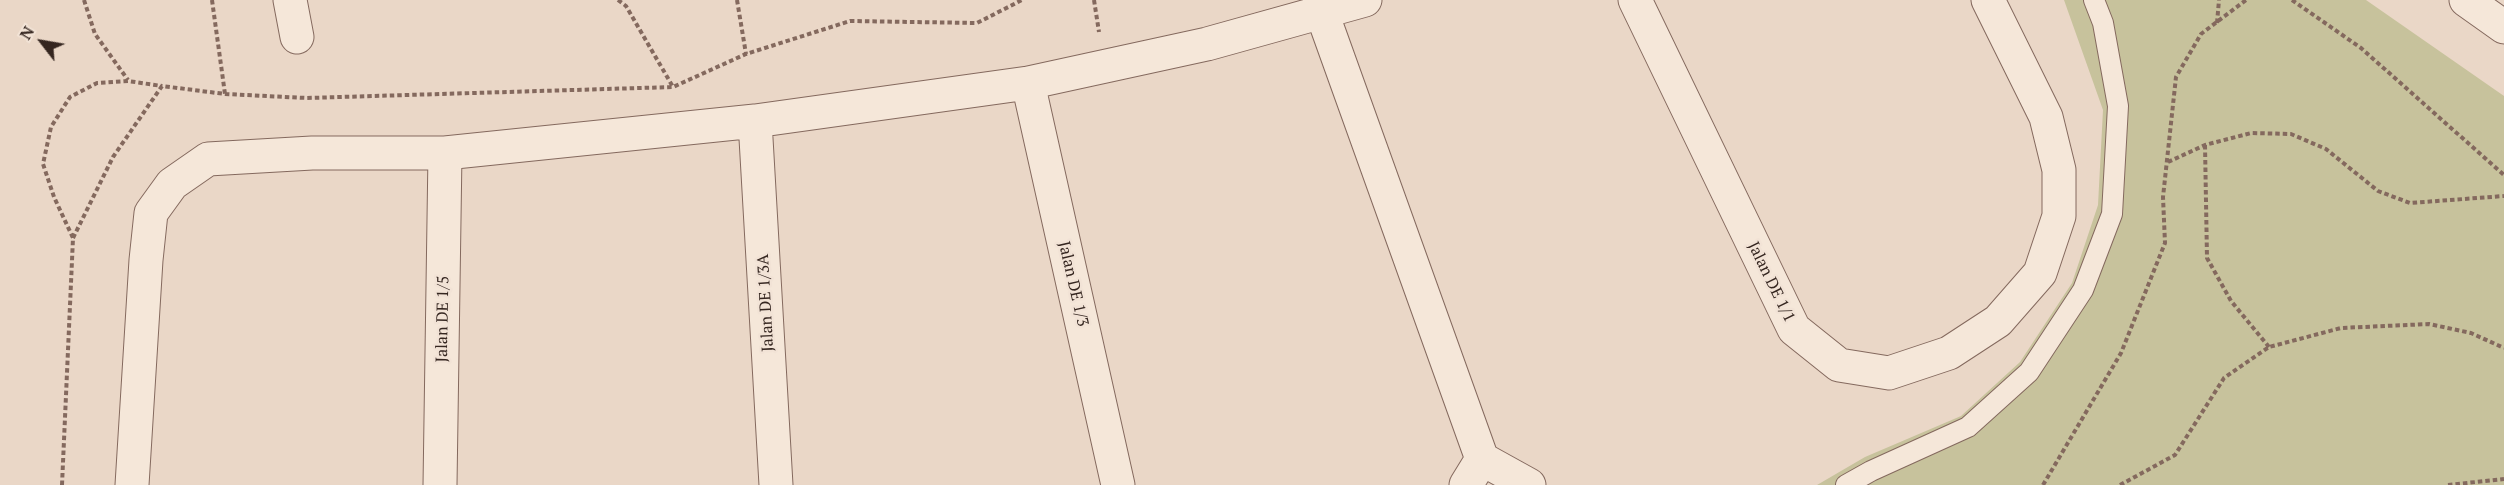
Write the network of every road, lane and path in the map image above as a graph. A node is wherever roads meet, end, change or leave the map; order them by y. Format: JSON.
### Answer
{"nodes":[{"id":1,"x":84,"y":0,"type":"edge"},
{"id":2,"x":212,"y":0,"type":"edge"},
{"id":3,"x":290,"y":0,"type":"edge"},
{"id":4,"x":618,"y":0,"type":"edge"},
{"id":5,"x":737,"y":0,"type":"edge"},
{"id":6,"x":1022,"y":0,"type":"edge"},
{"id":7,"x":1365,"y":0,"type":"edge"},
{"id":8,"x":1635,"y":0,"type":"edge"},
{"id":9,"x":1988,"y":0,"type":"edge"},
{"id":10,"x":2094,"y":0,"type":"edge"},
{"id":11,"x":2219,"y":0,"type":"edge"},
{"id":12,"x":2246,"y":0,"type":"edge"},
{"id":13,"x":2292,"y":0,"type":"edge"},
{"id":14,"x":2466,"y":0,"type":"edge"},
{"id":15,"x":1322,"y":13,"type":"junction"},
{"id":16,"x":2217,"y":24,"type":"junction"},
{"id":17,"x":2504,"y":27,"type":"edge"},
{"id":18,"x":297,"y":37,"type":"dead end"},
{"id":19,"x":746,"y":54,"type":"junction"},
{"id":20,"x":128,"y":81,"type":"junction"},
{"id":21,"x":1028,"y":82,"type":"junction"},
{"id":22,"x":162,"y":86,"type":"junction"},
{"id":23,"x":673,"y":87,"type":"junction"},
{"id":24,"x":225,"y":94,"type":"junction"},
{"id":25,"x":755,"y":121,"type":"junction"},
{"id":26,"x":2205,"y":145,"type":"junction"},
{"id":27,"x":445,"y":153,"type":"junction"},
{"id":28,"x":2167,"y":162,"type":"junction"},
{"id":29,"x":2504,"y":175,"type":"edge"},
{"id":30,"x":2504,"y":196,"type":"edge"},
{"id":31,"x":73,"y":238,"type":"junction"},
{"id":32,"x":2269,"y":346,"type":"junction"},
{"id":33,"x":2504,"y":348,"type":"edge"},
{"id":34,"x":1474,"y":472,"type":"edge"},
{"id":35,"x":2504,"y":479,"type":"edge"},
{"id":36,"x":62,"y":485,"type":"edge"},
{"id":37,"x":132,"y":485,"type":"edge"},
{"id":38,"x":440,"y":485,"type":"edge"},
{"id":39,"x":776,"y":485,"type":"edge"},
{"id":40,"x":1118,"y":485,"type":"edge"},
{"id":41,"x":1529,"y":485,"type":"edge"},
{"id":42,"x":1846,"y":485,"type":"edge"},
{"id":43,"x":2043,"y":485,"type":"edge"},
{"id":44,"x":2120,"y":485,"type":"edge"},
{"id":45,"x":2448,"y":485,"type":"edge"}],
"edges":[{"from":1,"to":20,"type":"path"},
{"from":2,"to":24,"type":"path"},
{"from":3,"to":18,"type":"street"},
{"from":4,"to":23,"type":"path"},
{"from":5,"to":19,"type":"path"},
{"from":6,"to":19,"type":"path"},
{"from":7,"to":15,"type":"street"},
{"from":8,"to":9,"type":"street","name":"Jalan DE 1/1"},
{"from":10,"to":42,"type":"lane"},
{"from":11,"to":16,"type":"path"},
{"from":12,"to":16,"type":"path"},
{"from":13,"to":29,"type":"path"},
{"from":14,"to":17,"type":"street"},
{"from":15,"to":21,"type":"street"},
{"from":15,"to":34,"type":"street"},
{"from":16,"to":28,"type":"path"},
{"from":19,"to":23,"type":"path"},
{"from":20,"to":22,"type":"path"},
{"from":20,"to":31,"type":"path"},
{"from":21,"to":25,"type":"street"},
{"from":21,"to":40,"type":"street","name":"Jalan DE 1/3"},
{"from":22,"to":24,"type":"path"},
{"from":22,"to":31,"type":"path"},
{"from":23,"to":24,"type":"path"},
{"from":25,"to":27,"type":"street"},
{"from":25,"to":39,"type":"street","name":"Jalan DE 1/3A"},
{"from":26,"to":28,"type":"path"},
{"from":26,"to":30,"type":"path"},
{"from":26,"to":32,"type":"path"},
{"from":27,"to":37,"type":"street"},
{"from":27,"to":38,"type":"street","name":"Jalan DE 1/5"},
{"from":28,"to":43,"type":"path"},
{"from":31,"to":36,"type":"path"},
{"from":32,"to":33,"type":"path"},
{"from":32,"to":44,"type":"path"},
{"from":34,"to":41,"type":"street"},
{"from":35,"to":45,"type":"path"}]}
